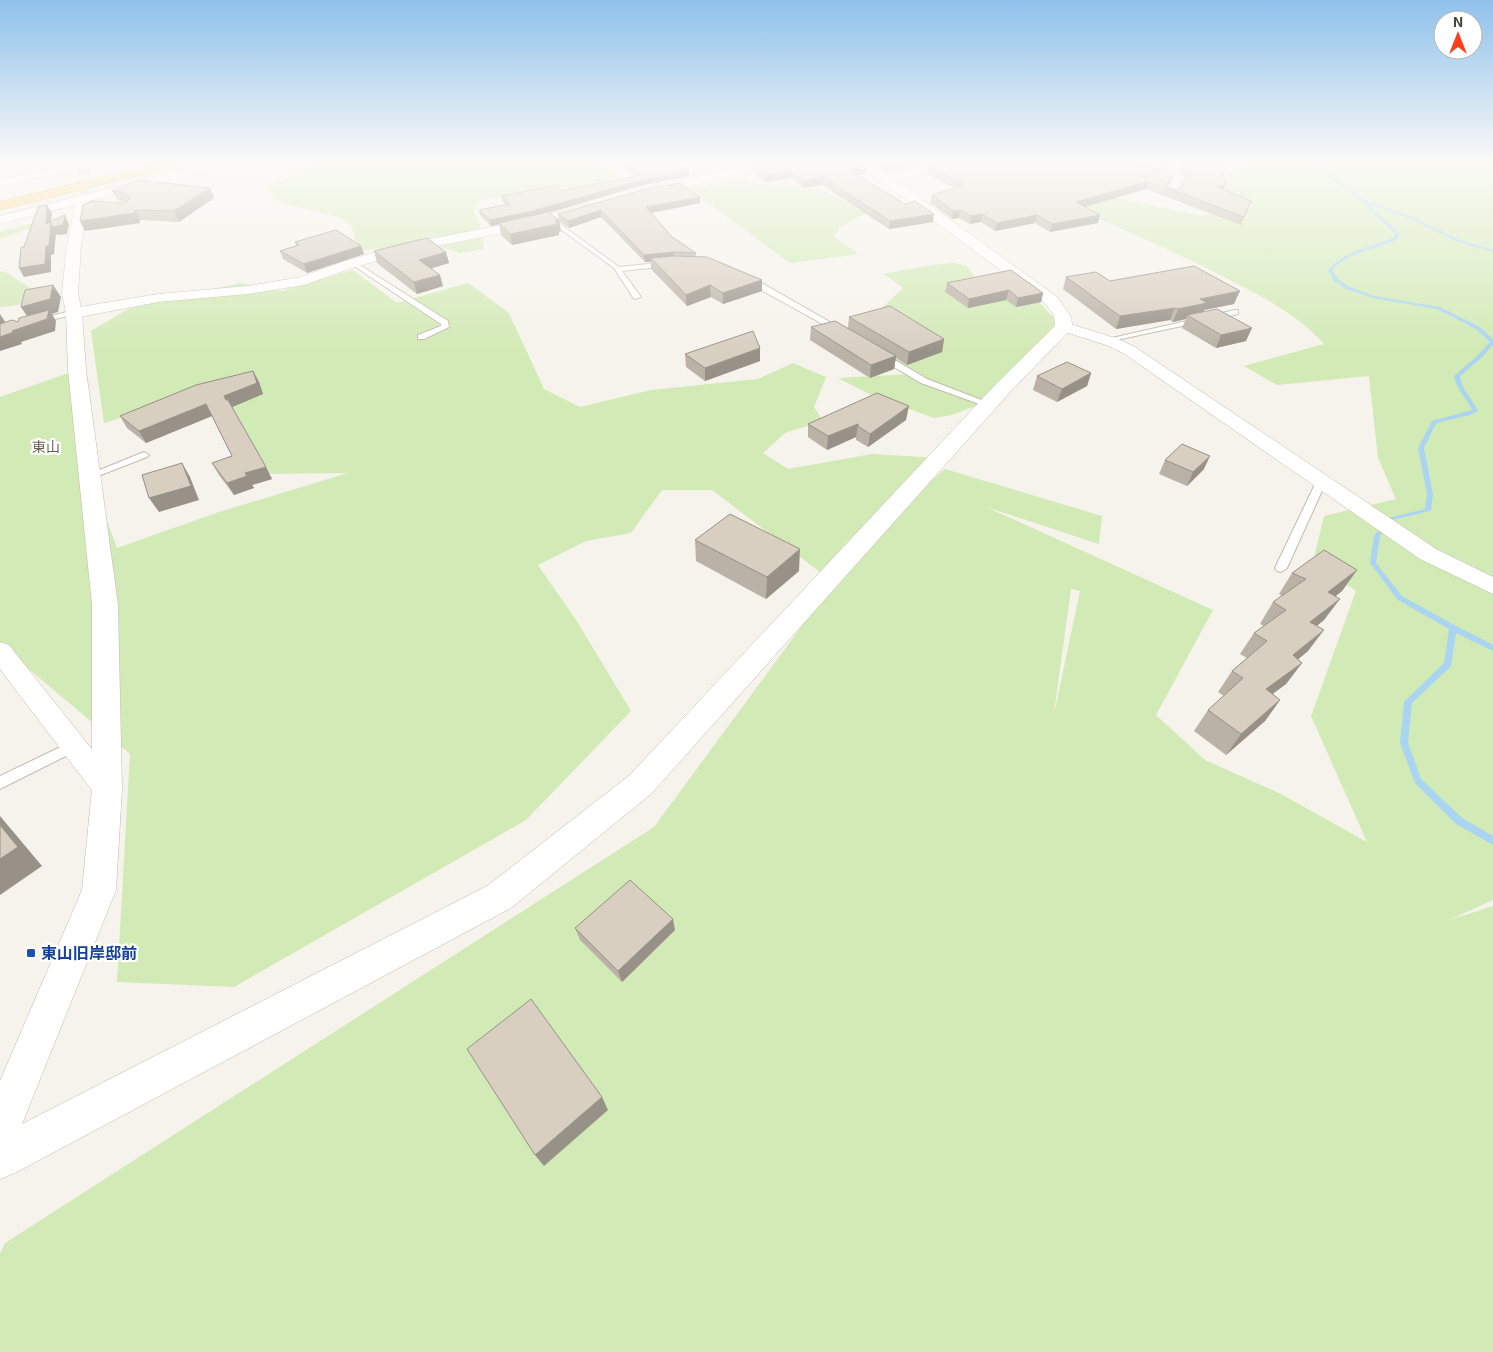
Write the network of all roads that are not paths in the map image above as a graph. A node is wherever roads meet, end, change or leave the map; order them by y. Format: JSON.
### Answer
{"nodes":[{"id":1,"x":77,"y":227,"type":"edge"},
{"id":2,"x":510,"y":227,"type":"edge"},
{"id":3,"x":561,"y":227,"type":"edge"},
{"id":4,"x":952,"y":227,"type":"edge"},
{"id":5,"x":353,"y":263,"type":"junction"},
{"id":6,"x":674,"y":263,"type":"edge"},
{"id":7,"x":617,"y":269,"type":"junction"},
{"id":8,"x":743,"y":276,"type":"edge"},
{"id":9,"x":637,"y":298,"type":"dead end"},
{"id":10,"x":74,"y":312,"type":"junction"},
{"id":11,"x":1235,"y":312,"type":"dead end"},
{"id":12,"x":30,"y":323,"type":"edge"},
{"id":13,"x":1064,"y":327,"type":"junction"},
{"id":14,"x":847,"y":334,"type":"edge"},
{"id":15,"x":421,"y":337,"type":"dead end"},
{"id":16,"x":1107,"y":340,"type":"junction"},
{"id":17,"x":870,"y":348,"type":"edge"},
{"id":18,"x":988,"y":404,"type":"junction"},
{"id":19,"x":144,"y":455,"type":"dead end"},
{"id":20,"x":90,"y":476,"type":"junction"},
{"id":21,"x":1321,"y":482,"type":"junction"},
{"id":22,"x":1281,"y":568,"type":"dead end"},
{"id":23,"x":1493,"y":586,"type":"edge"},
{"id":24,"x":0,"y":651,"type":"edge"},
{"id":25,"x":73,"y":746,"type":"junction"},
{"id":26,"x":0,"y":784,"type":"edge"},
{"id":27,"x":107,"y":789,"type":"junction"},
{"id":28,"x":0,"y":1129,"type":"edge"},
{"id":29,"x":0,"y":1158,"type":"edge"}],
"edges":[{"from":1,"to":10,"type":"street"},
{"from":2,"to":5,"type":"street"},
{"from":3,"to":7,"type":"lane"},
{"from":4,"to":13,"type":"street"},
{"from":5,"to":10,"type":"street"},
{"from":5,"to":15,"type":"lane"},
{"from":6,"to":7,"type":"lane"},
{"from":7,"to":9,"type":"lane"},
{"from":8,"to":14,"type":"lane"},
{"from":10,"to":12,"type":"lane"},
{"from":10,"to":20,"type":"street"},
{"from":11,"to":16,"type":"lane"},
{"from":13,"to":16,"type":"street"},
{"from":13,"to":18,"type":"street"},
{"from":16,"to":21,"type":"street"},
{"from":17,"to":18,"type":"lane"},
{"from":18,"to":29,"type":"street"},
{"from":19,"to":20,"type":"lane"},
{"from":20,"to":27,"type":"street"},
{"from":21,"to":22,"type":"lane"},
{"from":21,"to":23,"type":"street"},
{"from":24,"to":25,"type":"street"},
{"from":25,"to":26,"type":"lane"},
{"from":25,"to":27,"type":"street"},
{"from":27,"to":28,"type":"street"}]}
